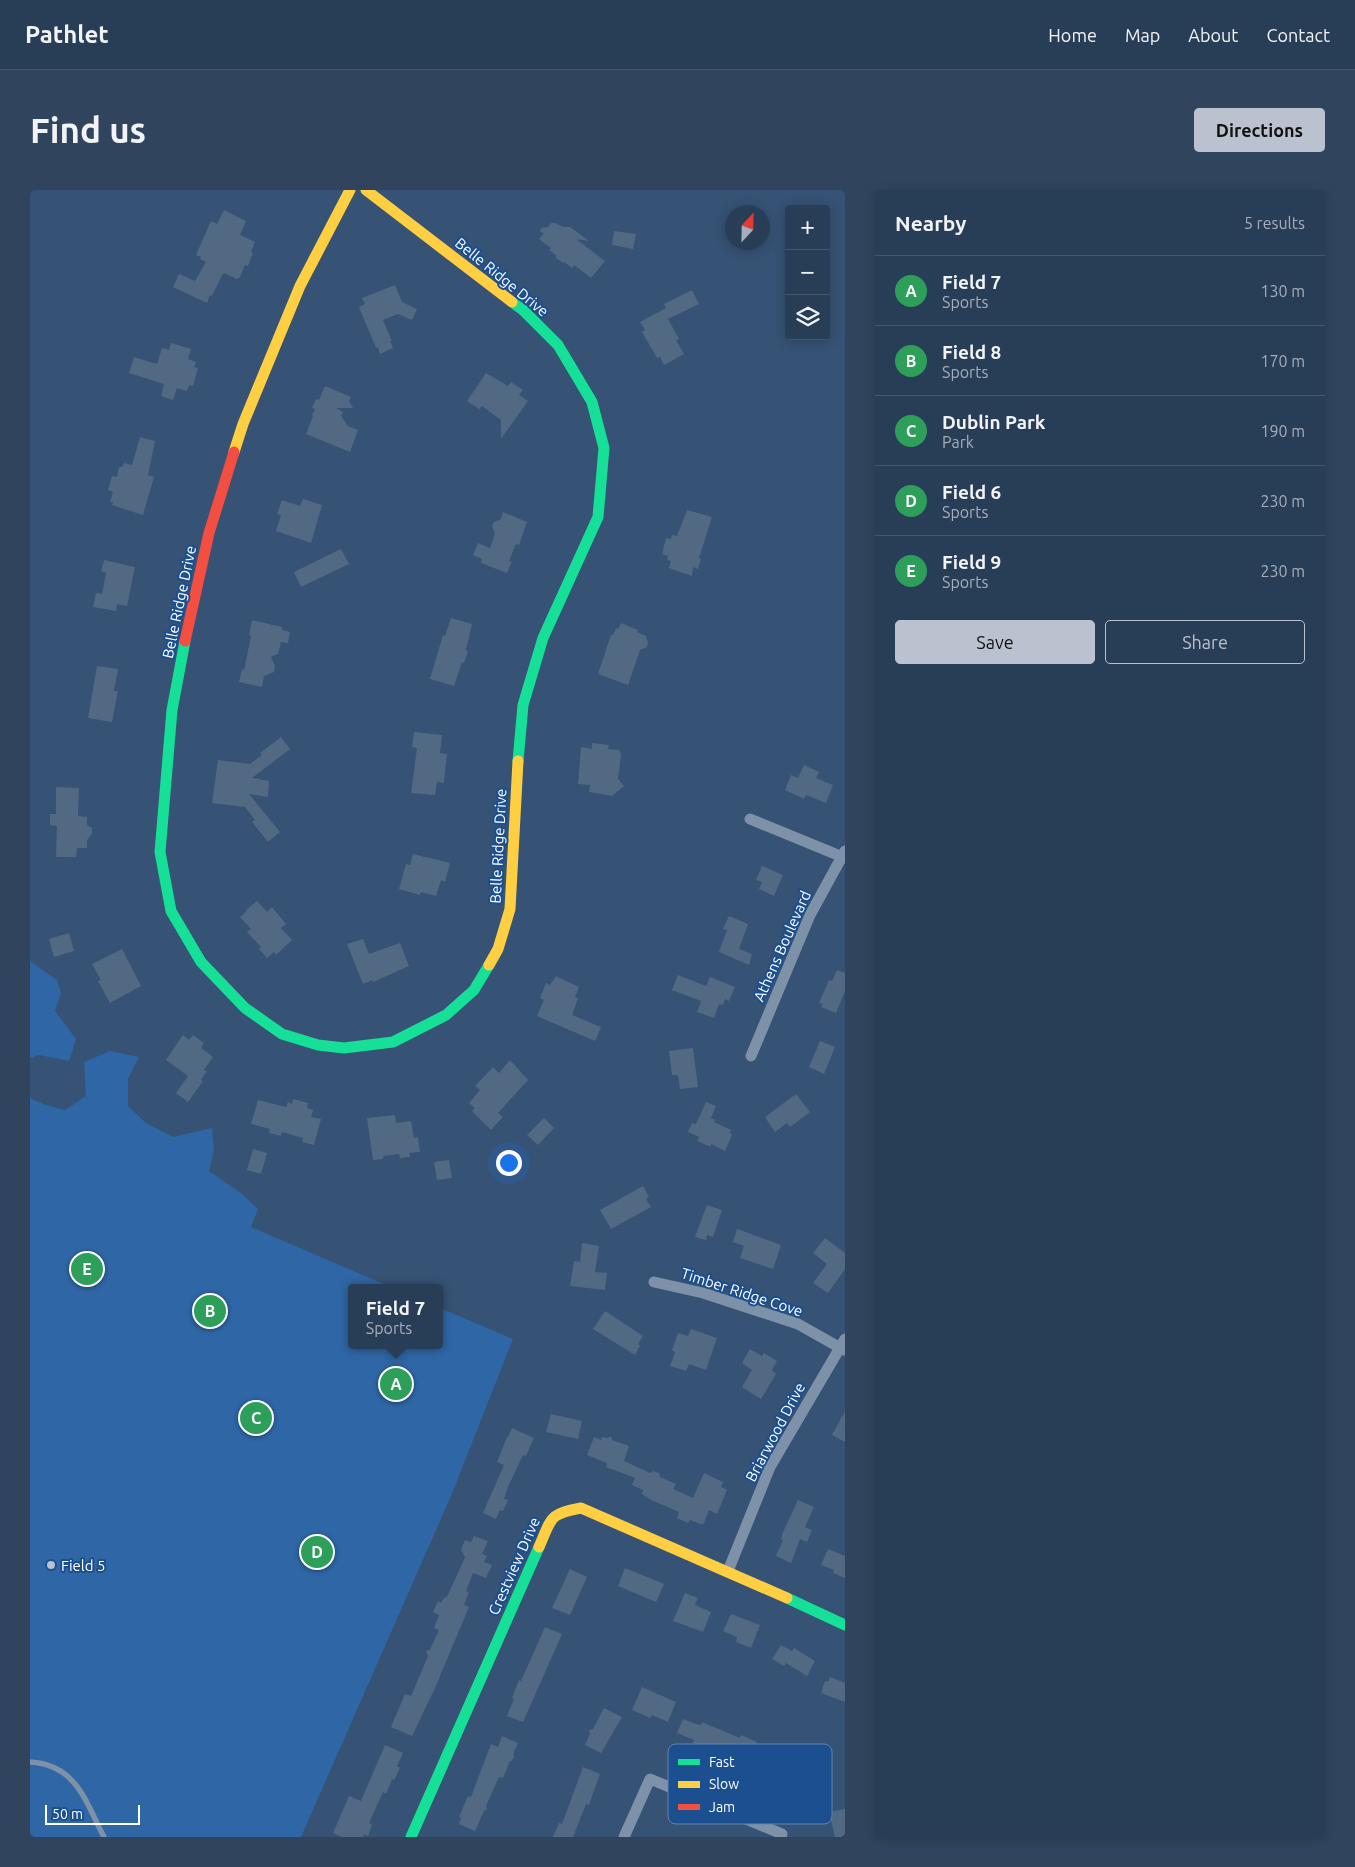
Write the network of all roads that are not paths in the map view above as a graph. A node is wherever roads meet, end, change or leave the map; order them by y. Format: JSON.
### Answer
{"nodes":[{"id":1,"x":350,"y":190,"type":"edge"},
{"id":2,"x":366,"y":190,"type":"edge"},
{"id":3,"x":750,"y":819,"type":"dead end"},
{"id":4,"x":844,"y":855,"type":"edge"},
{"id":5,"x":751,"y":1056,"type":"dead end"},
{"id":6,"x":654,"y":1282,"type":"dead end"},
{"id":7,"x":843,"y":1345,"type":"edge"},
{"id":8,"x":728,"y":1571,"type":"junction"},
{"id":9,"x":845,"y":1625,"type":"edge"},
{"id":10,"x":30,"y":1762,"type":"edge"},
{"id":11,"x":668,"y":1786,"type":"edge"},
{"id":12,"x":758,"y":1824,"type":"edge"},
{"id":13,"x":782,"y":1834,"type":"dead end"},
{"id":14,"x":104,"y":1837,"type":"edge"},
{"id":15,"x":411,"y":1837,"type":"edge"},
{"id":16,"x":624,"y":1837,"type":"edge"}],
"edges":[{"from":1,"to":2,"type":"street","name":"Belle Ridge Drive"},
{"from":3,"to":4,"type":"street"},
{"from":4,"to":5,"type":"street","name":"Athens Boulevard"},
{"from":6,"to":7,"type":"street","name":"Timber Ridge Cove"},
{"from":7,"to":8,"type":"street","name":"Briarwood Drive"},
{"from":8,"to":9,"type":"street","name":"Crestview Drive"},
{"from":8,"to":15,"type":"street","name":"Crestview Drive"},
{"from":10,"to":14,"type":"lane"},
{"from":11,"to":16,"type":"street"},
{"from":12,"to":13,"type":"street"}]}
